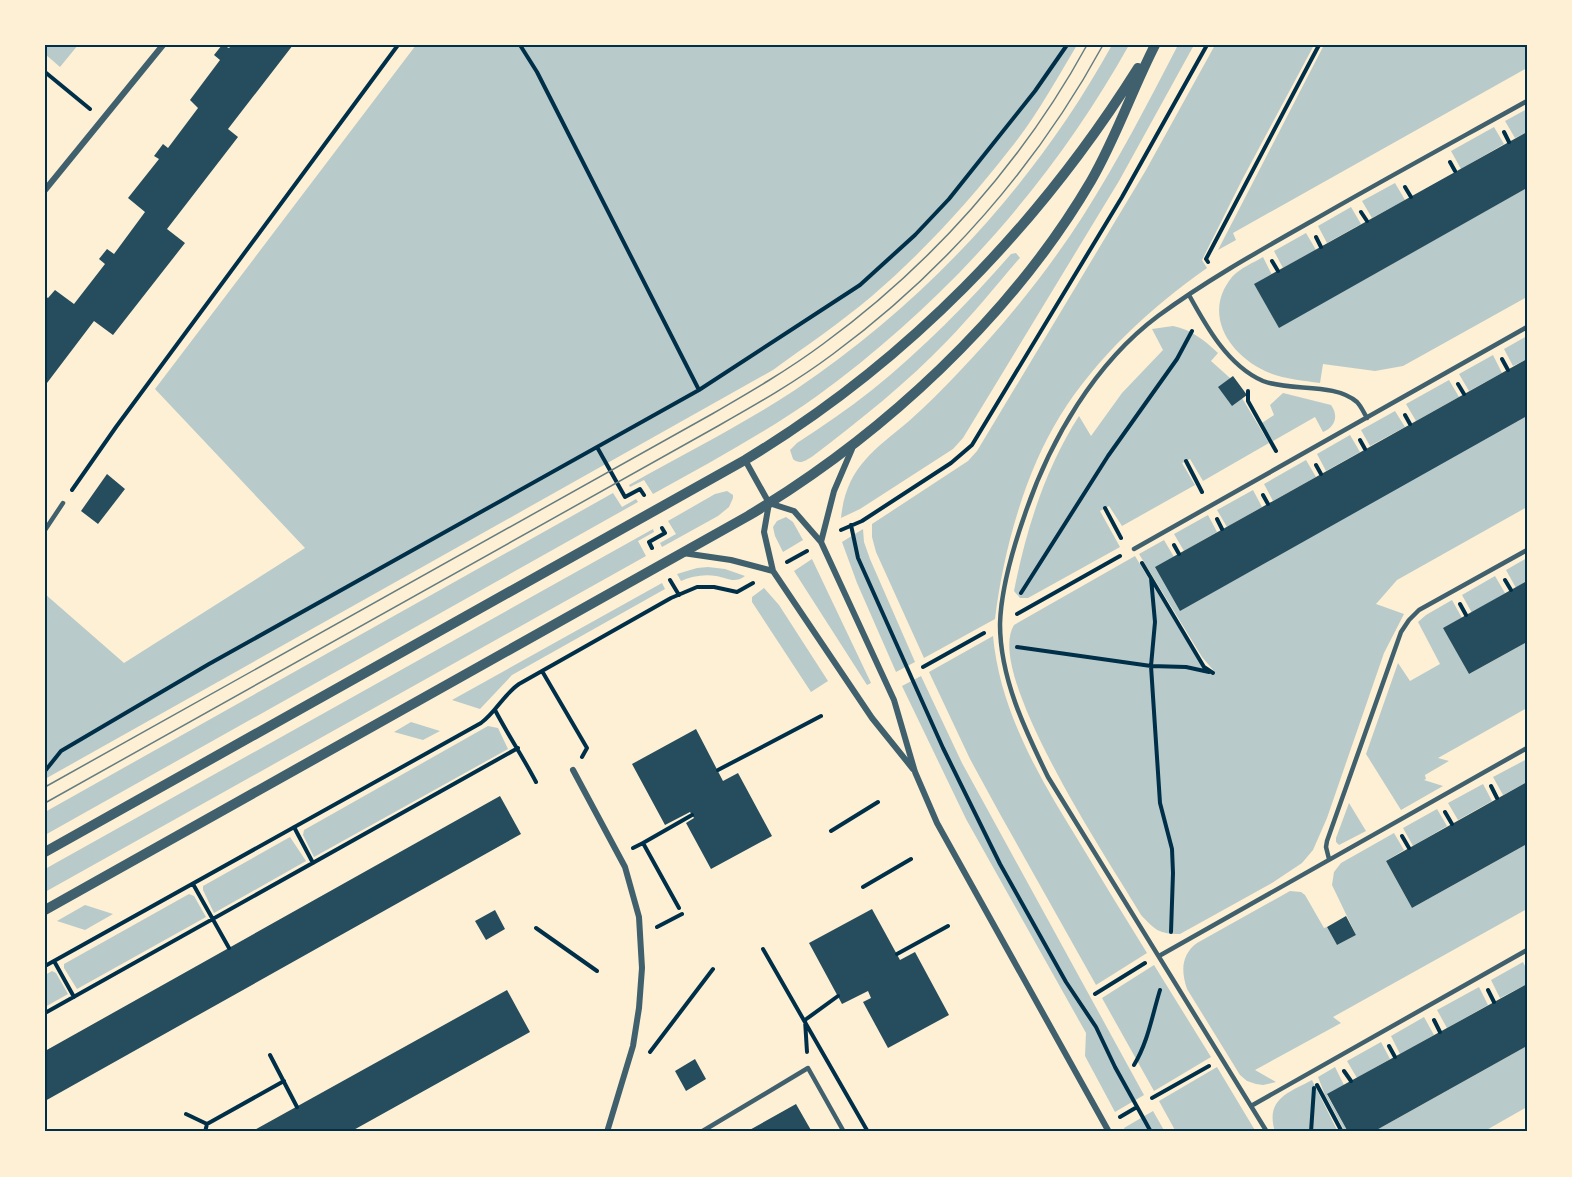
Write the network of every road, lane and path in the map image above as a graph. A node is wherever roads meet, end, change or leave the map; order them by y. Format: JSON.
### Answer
{"nodes":[{"id":1,"x":163,"y":45,"type":"edge"},
{"id":2,"x":398,"y":45,"type":"edge"},
{"id":3,"x":520,"y":45,"type":"edge"},
{"id":4,"x":1067,"y":45,"type":"edge"},
{"id":5,"x":1154,"y":45,"type":"edge"},
{"id":6,"x":1207,"y":45,"type":"edge"},
{"id":7,"x":1319,"y":45,"type":"edge"},
{"id":8,"x":45,"y":72,"type":"edge"},
{"id":9,"x":75,"y":97,"type":"dead end"},
{"id":10,"x":1527,"y":101,"type":"edge"},
{"id":11,"x":1505,"y":135,"type":"dead end"},
{"id":12,"x":1509,"y":142,"type":"dead end"},
{"id":13,"x":1452,"y":166,"type":"dead end"},
{"id":14,"x":1455,"y":171,"type":"dead end"},
{"id":15,"x":45,"y":190,"type":"edge"},
{"id":16,"x":1408,"y":191,"type":"dead end"},
{"id":17,"x":1411,"y":197,"type":"dead end"},
{"id":18,"x":1217,"y":275,"type":"junction"},
{"id":19,"x":1189,"y":295,"type":"junction"},
{"id":20,"x":1199,"y":313,"type":"junction"},
{"id":21,"x":1527,"y":327,"type":"edge"},
{"id":22,"x":1504,"y":363,"type":"dead end"},
{"id":23,"x":1508,"y":370,"type":"dead end"},
{"id":24,"x":1247,"y":371,"type":"junction"},
{"id":25,"x":1460,"y":387,"type":"dead end"},
{"id":26,"x":699,"y":390,"type":"junction"},
{"id":27,"x":1464,"y":394,"type":"dead end"},
{"id":28,"x":1367,"y":418,"type":"junction"},
{"id":29,"x":1407,"y":419,"type":"dead end"},
{"id":30,"x":1410,"y":424,"type":"dead end"},
{"id":31,"x":855,"y":443,"type":"junction"},
{"id":32,"x":1362,"y":444,"type":"dead end"},
{"id":33,"x":597,"y":447,"type":"junction"},
{"id":34,"x":1365,"y":449,"type":"dead end"},
{"id":35,"x":744,"y":460,"type":"junction"},
{"id":36,"x":1186,"y":461,"type":"dead end"},
{"id":37,"x":1283,"y":465,"type":"junction"},
{"id":38,"x":1318,"y":468,"type":"dead end"},
{"id":39,"x":1321,"y":474,"type":"dead end"},
{"id":40,"x":1197,"y":482,"type":"dead end"},
{"id":41,"x":645,"y":499,"type":"dead end"},
{"id":42,"x":1265,"y":499,"type":"dead end"},
{"id":43,"x":63,"y":503,"type":"joint"},
{"id":44,"x":769,"y":503,"type":"junction"},
{"id":45,"x":1268,"y":504,"type":"dead end"},
{"id":46,"x":1104,"y":508,"type":"dead end"},
{"id":47,"x":660,"y":525,"type":"dead end"},
{"id":48,"x":851,"y":525,"type":"junction"},
{"id":49,"x":45,"y":530,"type":"edge"},
{"id":50,"x":840,"y":530,"type":"dead end"},
{"id":51,"x":1117,"y":530,"type":"dead end"},
{"id":52,"x":821,"y":542,"type":"junction"},
{"id":53,"x":1134,"y":549,"type":"joint"},
{"id":54,"x":1527,"y":549,"type":"edge"},
{"id":55,"x":808,"y":550,"type":"dead end"},
{"id":56,"x":654,"y":551,"type":"dead end"},
{"id":57,"x":682,"y":553,"type":"junction"},
{"id":58,"x":1124,"y":555,"type":"dead end"},
{"id":59,"x":788,"y":562,"type":"dead end"},
{"id":60,"x":773,"y":571,"type":"junction"},
{"id":61,"x":1151,"y":578,"type":"junction"},
{"id":62,"x":670,"y":579,"type":"dead end"},
{"id":63,"x":754,"y":582,"type":"dead end"},
{"id":64,"x":1508,"y":585,"type":"dead end"},
{"id":65,"x":1511,"y":590,"type":"dead end"},
{"id":66,"x":679,"y":595,"type":"junction"},
{"id":67,"x":1020,"y":595,"type":"dead end"},
{"id":68,"x":1000,"y":624,"type":"junction"},
{"id":69,"x":971,"y":640,"type":"dead end"},
{"id":70,"x":1002,"y":645,"type":"junction"},
{"id":71,"x":1151,"y":666,"type":"junction"},
{"id":72,"x":923,"y":667,"type":"dead end"},
{"id":73,"x":542,"y":670,"type":"junction"},
{"id":74,"x":495,"y":710,"type":"junction"},
{"id":75,"x":821,"y":716,"type":"dead end"},
{"id":76,"x":518,"y":748,"type":"junction"},
{"id":77,"x":1527,"y":748,"type":"edge"},
{"id":78,"x":573,"y":770,"type":"joint"},
{"id":79,"x":718,"y":770,"type":"dead end"},
{"id":80,"x":45,"y":771,"type":"edge"},
{"id":81,"x":915,"y":772,"type":"junction"},
{"id":82,"x":536,"y":782,"type":"dead end"},
{"id":83,"x":1494,"y":791,"type":"dead end"},
{"id":84,"x":1497,"y":798,"type":"dead end"},
{"id":85,"x":878,"y":802,"type":"dead end"},
{"id":86,"x":692,"y":815,"type":"dead end"},
{"id":87,"x":1449,"y":818,"type":"dead end"},
{"id":88,"x":1452,"y":824,"type":"dead end"},
{"id":89,"x":294,"y":827,"type":"junction"},
{"id":90,"x":831,"y":831,"type":"dead end"},
{"id":91,"x":643,"y":843,"type":"junction"},
{"id":92,"x":1405,"y":843,"type":"dead end"},
{"id":93,"x":1408,"y":848,"type":"dead end"},
{"id":94,"x":45,"y":852,"type":"edge"},
{"id":95,"x":619,"y":856,"type":"junction"},
{"id":96,"x":910,"y":859,"type":"dead end"},
{"id":97,"x":1329,"y":859,"type":"junction"},
{"id":98,"x":313,"y":863,"type":"junction"},
{"id":99,"x":193,"y":884,"type":"junction"},
{"id":100,"x":863,"y":887,"type":"dead end"},
{"id":101,"x":679,"y":908,"type":"dead end"},
{"id":102,"x":45,"y":910,"type":"edge"},
{"id":103,"x":682,"y":914,"type":"dead end"},
{"id":104,"x":213,"y":919,"type":"junction"},
{"id":105,"x":948,"y":926,"type":"dead end"},
{"id":106,"x":536,"y":928,"type":"dead end"},
{"id":107,"x":640,"y":936,"type":"junction"},
{"id":108,"x":229,"y":948,"type":"dead end"},
{"id":109,"x":763,"y":949,"type":"dead end"},
{"id":110,"x":1527,"y":950,"type":"edge"},
{"id":111,"x":897,"y":954,"type":"dead end"},
{"id":112,"x":1159,"y":956,"type":"junction"},
{"id":113,"x":54,"y":961,"type":"junction"},
{"id":114,"x":45,"y":966,"type":"edge"},
{"id":115,"x":713,"y":969,"type":"dead end"},
{"id":116,"x":597,"y":971,"type":"dead end"},
{"id":117,"x":1095,"y":994,"type":"dead end"},
{"id":118,"x":838,"y":996,"type":"dead end"},
{"id":119,"x":74,"y":997,"type":"junction"},
{"id":120,"x":45,"y":1013,"type":"edge"},
{"id":121,"x":805,"y":1020,"type":"junction"},
{"id":122,"x":270,"y":1055,"type":"dead end"},
{"id":123,"x":1222,"y":1058,"type":"junction"},
{"id":124,"x":645,"y":1060,"type":"dead end"},
{"id":125,"x":1134,"y":1065,"type":"dead end"},
{"id":126,"x":808,"y":1068,"type":"junction"},
{"id":127,"x":284,"y":1081,"type":"junction"},
{"id":128,"x":1152,"y":1098,"type":"dead end"},
{"id":129,"x":1251,"y":1106,"type":"junction"},
{"id":130,"x":297,"y":1107,"type":"dead end"},
{"id":131,"x":1137,"y":1107,"type":"junction"},
{"id":132,"x":186,"y":1114,"type":"dead end"},
{"id":133,"x":1119,"y":1117,"type":"dead end"},
{"id":134,"x":207,"y":1124,"type":"junction"},
{"id":135,"x":205,"y":1132,"type":"edge"},
{"id":136,"x":607,"y":1132,"type":"edge"},
{"id":137,"x":701,"y":1132,"type":"edge"},
{"id":138,"x":844,"y":1132,"type":"edge"},
{"id":139,"x":868,"y":1132,"type":"edge"},
{"id":140,"x":1109,"y":1132,"type":"edge"},
{"id":141,"x":1152,"y":1132,"type":"edge"},
{"id":142,"x":1267,"y":1132,"type":"edge"},
{"id":143,"x":1311,"y":1132,"type":"edge"},
{"id":144,"x":1342,"y":1132,"type":"edge"}],
"edges":[{"from":1,"to":15,"type":"street"},
{"from":2,"to":43,"type":"path"},
{"from":3,"to":26,"type":"path"},
{"from":4,"to":26,"type":"path"},
{"from":5,"to":31,"type":"street"},
{"from":5,"to":35,"type":"street"},
{"from":6,"to":48,"type":"path"},
{"from":7,"to":18,"type":"path"},
{"from":8,"to":9,"type":"path"},
{"from":10,"to":18,"type":"lane"},
{"from":11,"to":12,"type":"path"},
{"from":13,"to":14,"type":"path"},
{"from":16,"to":17,"type":"path"},
{"from":18,"to":19,"type":"lane"},
{"from":19,"to":20,"type":"lane"},
{"from":19,"to":68,"type":"lane"},
{"from":20,"to":24,"type":"lane"},
{"from":20,"to":67,"type":"path"},
{"from":21,"to":28,"type":"lane"},
{"from":22,"to":23,"type":"path"},
{"from":24,"to":28,"type":"lane"},
{"from":24,"to":37,"type":"path"},
{"from":25,"to":27,"type":"path"},
{"from":26,"to":33,"type":"path"},
{"from":28,"to":37,"type":"lane"},
{"from":29,"to":30,"type":"path"},
{"from":31,"to":44,"type":"street"},
{"from":31,"to":52,"type":"street"},
{"from":32,"to":34,"type":"path"},
{"from":33,"to":41,"type":"path"},
{"from":33,"to":80,"type":"path"},
{"from":35,"to":44,"type":"street"},
{"from":35,"to":94,"type":"street"},
{"from":36,"to":40,"type":"path"},
{"from":37,"to":53,"type":"lane"},
{"from":38,"to":39,"type":"path"},
{"from":42,"to":45,"type":"path"},
{"from":43,"to":49,"type":"lane"},
{"from":44,"to":52,"type":"street"},
{"from":44,"to":57,"type":"street"},
{"from":44,"to":60,"type":"street"},
{"from":46,"to":51,"type":"path"},
{"from":47,"to":56,"type":"path"},
{"from":48,"to":50,"type":"path"},
{"from":48,"to":131,"type":"path"},
{"from":52,"to":81,"type":"street"},
{"from":53,"to":61,"type":"path"},
{"from":54,"to":97,"type":"lane"},
{"from":55,"to":59,"type":"path"},
{"from":57,"to":60,"type":"street"},
{"from":57,"to":102,"type":"street"},
{"from":58,"to":68,"type":"path"},
{"from":60,"to":81,"type":"street"},
{"from":61,"to":71,"type":"path"},
{"from":61,"to":71,"type":"path"},
{"from":62,"to":66,"type":"path"},
{"from":63,"to":66,"type":"path"},
{"from":64,"to":65,"type":"path"},
{"from":66,"to":73,"type":"path"},
{"from":68,"to":70,"type":"lane"},
{"from":69,"to":72,"type":"path"},
{"from":70,"to":71,"type":"path"},
{"from":70,"to":112,"type":"lane"},
{"from":71,"to":112,"type":"path"},
{"from":73,"to":74,"type":"path"},
{"from":73,"to":78,"type":"path"},
{"from":74,"to":76,"type":"path"},
{"from":74,"to":89,"type":"path"},
{"from":75,"to":79,"type":"path"},
{"from":76,"to":82,"type":"path"},
{"from":76,"to":98,"type":"path"},
{"from":77,"to":97,"type":"lane"},
{"from":78,"to":95,"type":"street"},
{"from":81,"to":140,"type":"street"},
{"from":83,"to":84,"type":"path"},
{"from":85,"to":90,"type":"path"},
{"from":86,"to":91,"type":"path"},
{"from":87,"to":88,"type":"path"},
{"from":89,"to":98,"type":"path"},
{"from":89,"to":99,"type":"path"},
{"from":91,"to":95,"type":"path"},
{"from":91,"to":101,"type":"path"},
{"from":92,"to":93,"type":"path"},
{"from":95,"to":107,"type":"street"},
{"from":96,"to":100,"type":"path"},
{"from":97,"to":112,"type":"lane"},
{"from":98,"to":104,"type":"path"},
{"from":99,"to":104,"type":"path"},
{"from":99,"to":113,"type":"path"},
{"from":103,"to":107,"type":"path"},
{"from":104,"to":108,"type":"path"},
{"from":104,"to":119,"type":"path"},
{"from":105,"to":111,"type":"path"},
{"from":106,"to":116,"type":"path"},
{"from":107,"to":136,"type":"street"},
{"from":109,"to":121,"type":"path"},
{"from":110,"to":129,"type":"lane"},
{"from":112,"to":117,"type":"path"},
{"from":112,"to":123,"type":"lane"},
{"from":112,"to":125,"type":"path"},
{"from":113,"to":114,"type":"path"},
{"from":113,"to":119,"type":"path"},
{"from":115,"to":124,"type":"path"},
{"from":118,"to":121,"type":"path"},
{"from":119,"to":120,"type":"path"},
{"from":121,"to":126,"type":"path"},
{"from":121,"to":139,"type":"path"},
{"from":122,"to":127,"type":"path"},
{"from":123,"to":128,"type":"path"},
{"from":123,"to":129,"type":"lane"},
{"from":126,"to":137,"type":"lane"},
{"from":126,"to":138,"type":"lane"},
{"from":127,"to":130,"type":"path"},
{"from":127,"to":134,"type":"path"},
{"from":129,"to":142,"type":"lane"},
{"from":131,"to":133,"type":"path"},
{"from":131,"to":141,"type":"path"},
{"from":132,"to":134,"type":"path"},
{"from":134,"to":135,"type":"path"},
{"from":143,"to":144,"type":"path"}]}
